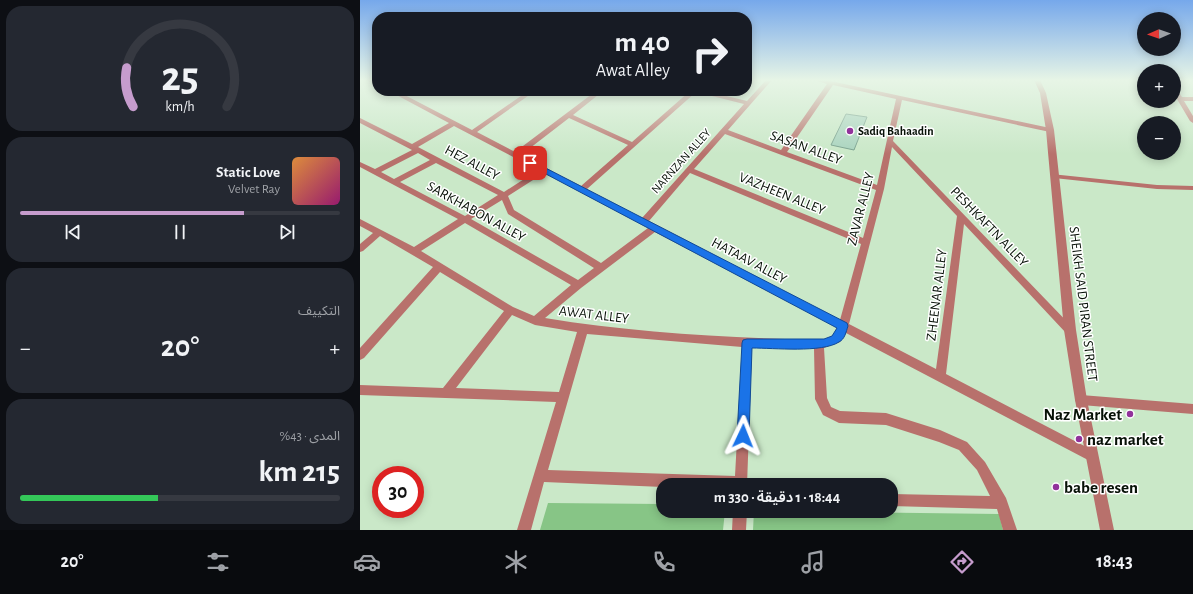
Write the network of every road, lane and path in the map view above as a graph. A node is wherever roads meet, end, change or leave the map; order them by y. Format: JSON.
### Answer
{"nodes":[{"id":1,"x":748,"y":104,"type":"edge"},
{"id":2,"x":419,"y":105,"type":"edge"},
{"id":3,"x":511,"y":105,"type":"edge"},
{"id":4,"x":582,"y":105,"type":"edge"},
{"id":5,"x":678,"y":105,"type":"edge"},
{"id":6,"x":816,"y":105,"type":"edge"},
{"id":7,"x":897,"y":105,"type":"edge"},
{"id":8,"x":934,"y":105,"type":"edge"},
{"id":9,"x":1045,"y":105,"type":"edge"},
{"id":10,"x":1184,"y":105,"type":"edge"},
{"id":11,"x":569,"y":115,"type":"junction"},
{"id":12,"x":1193,"y":121,"type":"edge"},
{"id":13,"x":454,"y":123,"type":"junction"},
{"id":14,"x":362,"y":124,"type":"edge"},
{"id":15,"x":1050,"y":130,"type":"junction"},
{"id":16,"x":723,"y":131,"type":"junction"},
{"id":17,"x":472,"y":133,"type":"junction"},
{"id":18,"x":890,"y":141,"type":"junction"},
{"id":19,"x":633,"y":145,"type":"junction"},
{"id":20,"x":416,"y":148,"type":"junction"},
{"id":21,"x":783,"y":153,"type":"junction"},
{"id":22,"x":516,"y":155,"type":"junction"},
{"id":23,"x":437,"y":159,"type":"junction"},
{"id":24,"x":365,"y":168,"type":"edge"},
{"id":25,"x":544,"y":170,"type":"junction"},
{"id":26,"x":689,"y":170,"type":"junction"},
{"id":27,"x":1054,"y":176,"type":"junction"},
{"id":28,"x":394,"y":182,"type":"junction"},
{"id":29,"x":1193,"y":188,"type":"edge"},
{"id":30,"x":880,"y":189,"type":"junction"},
{"id":31,"x":582,"y":190,"type":"junction"},
{"id":32,"x":504,"y":195,"type":"junction"},
{"id":33,"x":961,"y":216,"type":"junction"},
{"id":34,"x":466,"y":220,"type":"junction"},
{"id":35,"x":360,"y":222,"type":"edge"},
{"id":36,"x":642,"y":222,"type":"junction"},
{"id":37,"x":654,"y":228,"type":"junction"},
{"id":38,"x":378,"y":232,"type":"junction"},
{"id":39,"x":866,"y":243,"type":"junction"},
{"id":40,"x":360,"y":249,"type":"edge"},
{"id":41,"x":414,"y":251,"type":"junction"},
{"id":42,"x":438,"y":267,"type":"junction"},
{"id":43,"x":601,"y":268,"type":"junction"},
{"id":44,"x":578,"y":285,"type":"junction"},
{"id":45,"x":510,"y":310,"type":"junction"},
{"id":46,"x":535,"y":321,"type":"junction"},
{"id":47,"x":843,"y":326,"type":"junction"},
{"id":48,"x":583,"y":329,"type":"junction"},
{"id":49,"x":1070,"y":330,"type":"junction"},
{"id":50,"x":747,"y":343,"type":"junction"},
{"id":51,"x":819,"y":344,"type":"junction"},
{"id":52,"x":360,"y":356,"type":"edge"},
{"id":53,"x":940,"y":377,"type":"junction"},
{"id":54,"x":360,"y":390,"type":"edge"},
{"id":55,"x":446,"y":393,"type":"junction"},
{"id":56,"x":563,"y":397,"type":"junction"},
{"id":57,"x":1081,"y":400,"type":"junction"},
{"id":58,"x":1193,"y":409,"type":"edge"},
{"id":59,"x":1092,"y":456,"type":"junction"},
{"id":60,"x":540,"y":476,"type":"junction"},
{"id":61,"x":741,"y":478,"type":"edge"},
{"id":62,"x":656,"y":481,"type":"edge"},
{"id":63,"x":898,"y":500,"type":"edge"},
{"id":64,"x":1001,"y":504,"type":"junction"},
{"id":65,"x":740,"y":518,"type":"edge"},
{"id":66,"x":524,"y":530,"type":"edge"},
{"id":67,"x":739,"y":530,"type":"edge"},
{"id":68,"x":1010,"y":530,"type":"edge"},
{"id":69,"x":1107,"y":530,"type":"edge"}],
"edges":[{"from":1,"to":16,"type":"street","name":"NARNZAN ALLEY"},
{"from":2,"to":13,"type":"street","name":"HATAAV ALLEY"},
{"from":3,"to":17,"type":"street"},
{"from":4,"to":11,"type":"street"},
{"from":5,"to":19,"type":"street"},
{"from":6,"to":21,"type":"street"},
{"from":7,"to":18,"type":"street","name":"ZAVAR ALLEY"},
{"from":8,"to":15,"type":"street"},
{"from":9,"to":15,"type":"street","name":"SHEIKH SAID PIRAN STREET"},
{"from":10,"to":12,"type":"street"},
{"from":11,"to":19,"type":"street"},
{"from":11,"to":22,"type":"street"},
{"from":13,"to":17,"type":"street","name":"HATAAV ALLEY"},
{"from":13,"to":20,"type":"street"},
{"from":14,"to":20,"type":"street","name":"HEZ ALLEY"},
{"from":15,"to":27,"type":"street","name":"SHEIKH SAID PIRAN STREET"},
{"from":16,"to":21,"type":"street","name":"SASAN ALLEY"},
{"from":16,"to":26,"type":"street","name":"NARNZAN ALLEY"},
{"from":17,"to":22,"type":"street","name":"HATAAV ALLEY"},
{"from":18,"to":30,"type":"street","name":"ZAVAR ALLEY"},
{"from":18,"to":33,"type":"street","name":"PESHKAFTN ALLEY"},
{"from":19,"to":31,"type":"street"},
{"from":20,"to":23,"type":"street","name":"HEZ ALLEY"},
{"from":20,"to":24,"type":"street"},
{"from":21,"to":30,"type":"street","name":"SASAN ALLEY"},
{"from":22,"to":25,"type":"street","name":"HATAAV ALLEY"},
{"from":23,"to":28,"type":"street"},
{"from":23,"to":32,"type":"street","name":"HEZ ALLEY"},
{"from":24,"to":28,"type":"street","name":"SARKHABON ALLEY"},
{"from":25,"to":31,"type":"street","name":"HATAAV ALLEY"},
{"from":25,"to":32,"type":"street"},
{"from":26,"to":36,"type":"street","name":"NARNZAN ALLEY"},
{"from":26,"to":39,"type":"street","name":"VAZHEEN ALLEY"},
{"from":27,"to":29,"type":"street"},
{"from":27,"to":49,"type":"street","name":"SHEIKH SAID PIRAN STREET"},
{"from":28,"to":34,"type":"street","name":"SARKHABON ALLEY"},
{"from":30,"to":39,"type":"street","name":"ZAVAR ALLEY"},
{"from":31,"to":36,"type":"street","name":"HATAAV ALLEY"},
{"from":32,"to":34,"type":"street"},
{"from":32,"to":43,"type":"street","name":"HEZ ALLEY"},
{"from":33,"to":49,"type":"street","name":"PESHKAFTN ALLEY"},
{"from":33,"to":53,"type":"street","name":"ZHEENAR ALLEY"},
{"from":34,"to":41,"type":"street"},
{"from":34,"to":44,"type":"street","name":"SARKHABON ALLEY"},
{"from":35,"to":38,"type":"street","name":"AWAT ALLEY"},
{"from":36,"to":37,"type":"street","name":"HATAAV ALLEY"},
{"from":37,"to":43,"type":"street"},
{"from":37,"to":47,"type":"street","name":"HATAAV ALLEY"},
{"from":38,"to":40,"type":"street"},
{"from":38,"to":41,"type":"street","name":"AWAT ALLEY"},
{"from":39,"to":47,"type":"street","name":"ZAVAR ALLEY"},
{"from":41,"to":42,"type":"street","name":"AWAT ALLEY"},
{"from":42,"to":45,"type":"street","name":"AWAT ALLEY"},
{"from":42,"to":52,"type":"street"},
{"from":43,"to":44,"type":"street"},
{"from":44,"to":46,"type":"street"},
{"from":45,"to":46,"type":"street","name":"AWAT ALLEY"},
{"from":45,"to":55,"type":"street"},
{"from":46,"to":48,"type":"street","name":"AWAT ALLEY"},
{"from":47,"to":51,"type":"street","name":"AWAT ALLEY"},
{"from":47,"to":53,"type":"street","name":"HATAAV ALLEY"},
{"from":48,"to":50,"type":"street","name":"AWAT ALLEY"},
{"from":48,"to":56,"type":"street"},
{"from":49,"to":57,"type":"street","name":"SHEIKH SAID PIRAN STREET"},
{"from":50,"to":51,"type":"street","name":"AWAT ALLEY"},
{"from":50,"to":61,"type":"street"},
{"from":51,"to":64,"type":"street"},
{"from":53,"to":59,"type":"street","name":"HATAAV ALLEY"},
{"from":54,"to":55,"type":"street"},
{"from":55,"to":56,"type":"street"},
{"from":56,"to":60,"type":"street"},
{"from":57,"to":58,"type":"street"},
{"from":57,"to":59,"type":"street","name":"SHEIKH SAID PIRAN STREET"},
{"from":59,"to":69,"type":"street","name":"SHEIKH SAID PIRAN STREET"},
{"from":60,"to":62,"type":"street"},
{"from":60,"to":66,"type":"street"},
{"from":63,"to":64,"type":"street"},
{"from":64,"to":68,"type":"street"},
{"from":65,"to":67,"type":"street"}]}
